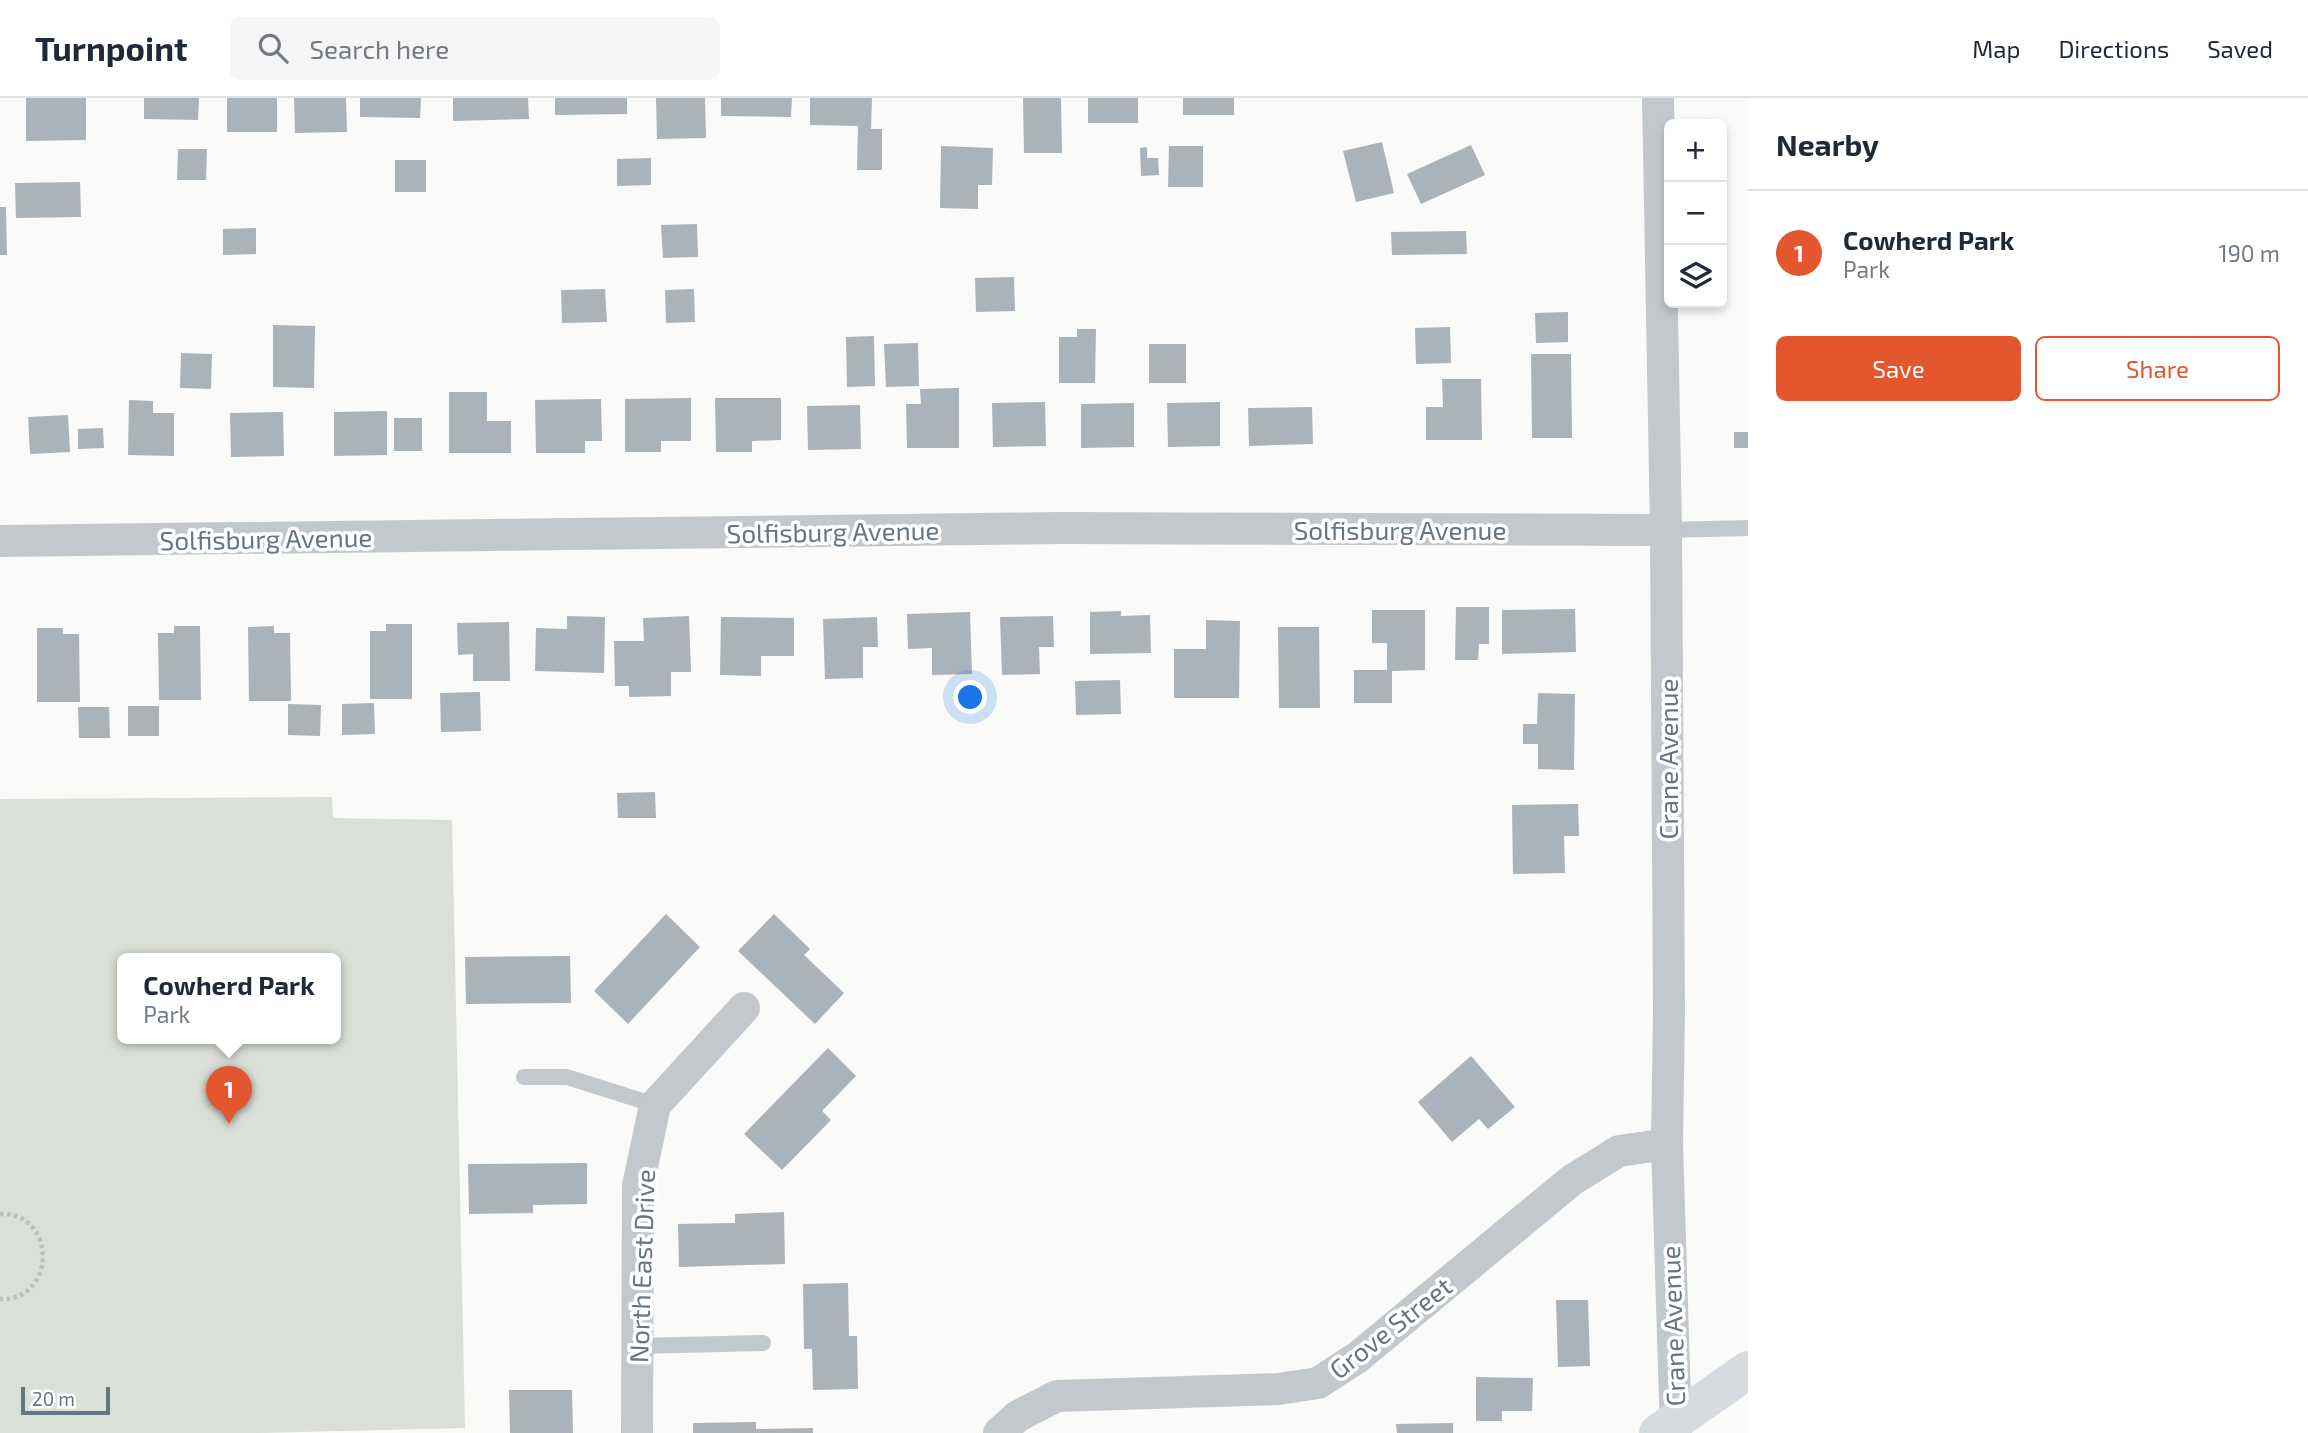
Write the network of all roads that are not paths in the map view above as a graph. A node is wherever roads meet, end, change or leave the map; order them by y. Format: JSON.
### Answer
{"nodes":[{"id":1,"x":1658,"y":98,"type":"edge"},
{"id":2,"x":1748,"y":528,"type":"edge"},
{"id":3,"x":1665,"y":530,"type":"junction"},
{"id":4,"x":0,"y":541,"type":"edge"},
{"id":5,"x":744,"y":1008,"type":"dead end"},
{"id":6,"x":524,"y":1077,"type":"dead end"},
{"id":7,"x":655,"y":1105,"type":"junction"},
{"id":8,"x":1667,"y":1144,"type":"junction"},
{"id":9,"x":763,"y":1343,"type":"dead end"},
{"id":10,"x":637,"y":1346,"type":"junction"},
{"id":11,"x":1748,"y":1370,"type":"edge"},
{"id":12,"x":1670,"y":1429,"type":"edge"},
{"id":13,"x":637,"y":1433,"type":"edge"},
{"id":14,"x":999,"y":1433,"type":"edge"}],
"edges":[{"from":1,"to":3,"type":"street","name":"Crane Avenue"},
{"from":2,"to":3,"type":"lane"},
{"from":3,"to":4,"type":"street","name":"Solfisburg Avenue"},
{"from":3,"to":8,"type":"street","name":"Crane Avenue"},
{"from":5,"to":7,"type":"street"},
{"from":6,"to":7,"type":"lane"},
{"from":7,"to":10,"type":"street","name":"North East Drive"},
{"from":8,"to":12,"type":"street","name":"Crane Avenue"},
{"from":8,"to":14,"type":"street","name":"Grove Street"},
{"from":9,"to":10,"type":"lane"},
{"from":10,"to":13,"type":"street","name":"North East Drive"},
{"from":11,"to":12,"type":"street"}]}
